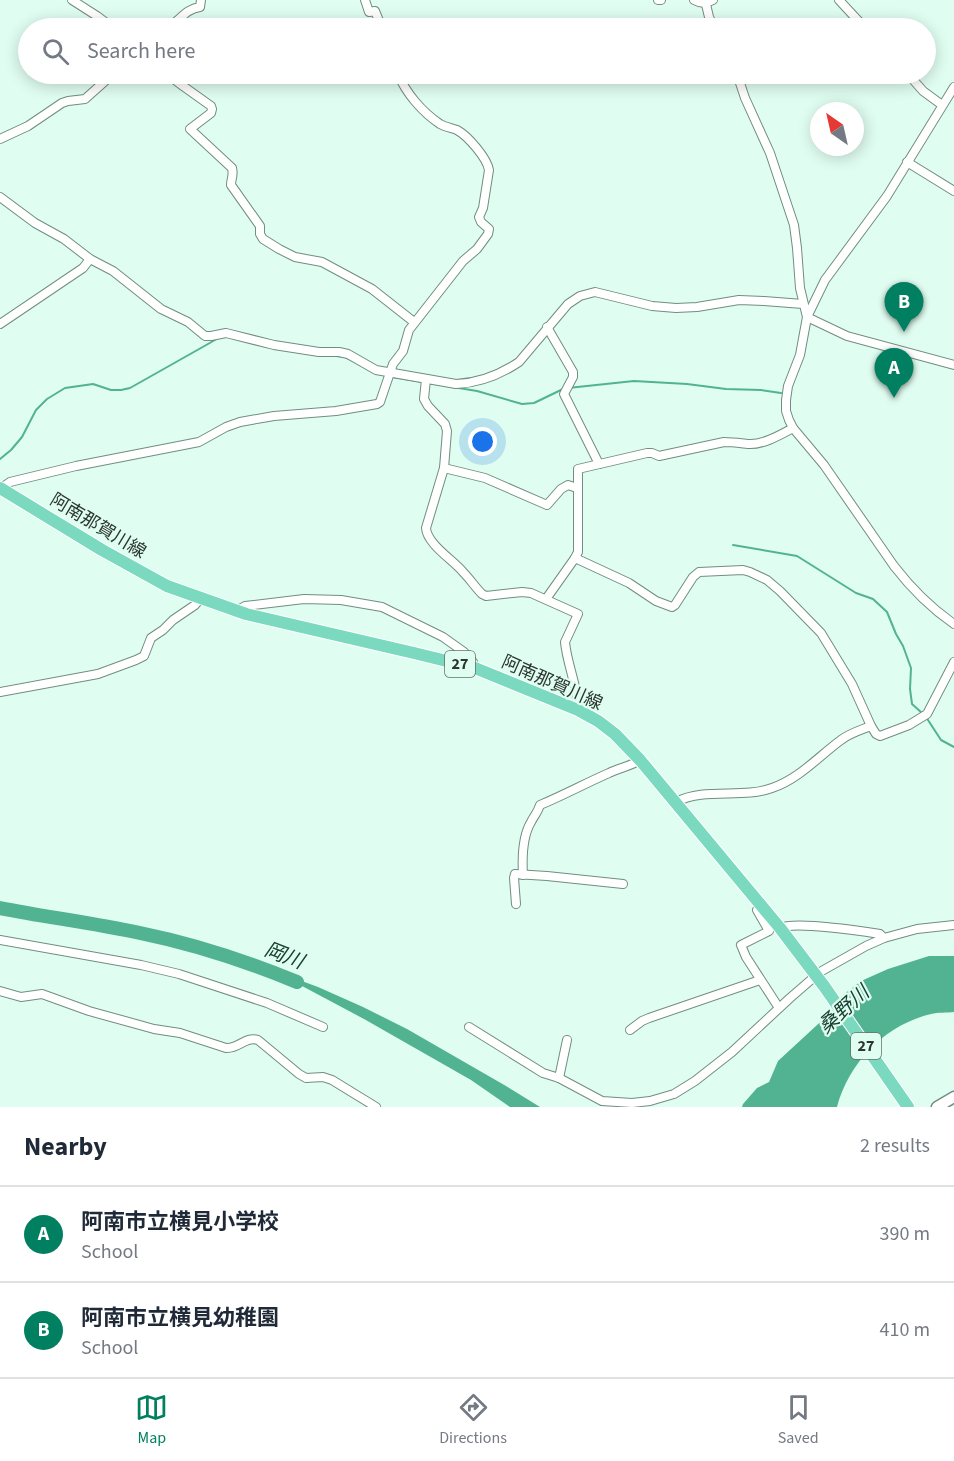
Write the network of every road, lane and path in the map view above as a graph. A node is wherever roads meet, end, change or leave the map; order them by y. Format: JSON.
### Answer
{"nodes":[{"id":1,"x":72,"y":0,"type":"edge"},
{"id":2,"x":201,"y":0,"type":"edge"},
{"id":3,"x":365,"y":0,"type":"edge"},
{"id":4,"x":694,"y":0,"type":"edge"},
{"id":5,"x":714,"y":0,"type":"edge"},
{"id":6,"x":839,"y":0,"type":"edge"},
{"id":7,"x":705,"y":2,"type":"edge"},
{"id":8,"x":100,"y":18,"type":"edge"},
{"id":9,"x":181,"y":18,"type":"edge"},
{"id":10,"x":378,"y":18,"type":"edge"},
{"id":11,"x":711,"y":18,"type":"edge"},
{"id":12,"x":856,"y":18,"type":"edge"},
{"id":13,"x":102,"y":84,"type":"edge"},
{"id":14,"x":180,"y":84,"type":"edge"},
{"id":15,"x":404,"y":84,"type":"edge"},
{"id":16,"x":740,"y":84,"type":"edge"},
{"id":17,"x":917,"y":84,"type":"edge"},
{"id":18,"x":954,"y":87,"type":"edge"},
{"id":19,"x":942,"y":105,"type":"junction"},
{"id":20,"x":0,"y":139,"type":"edge"},
{"id":21,"x":907,"y":162,"type":"junction"},
{"id":22,"x":954,"y":190,"type":"edge"},
{"id":23,"x":0,"y":197,"type":"edge"},
{"id":24,"x":90,"y":259,"type":"junction"},
{"id":25,"x":803,"y":304,"type":"junction"},
{"id":26,"x":807,"y":317,"type":"junction"},
{"id":27,"x":414,"y":322,"type":"junction"},
{"id":28,"x":0,"y":324,"type":"edge"},
{"id":29,"x":547,"y":327,"type":"junction"},
{"id":30,"x":954,"y":365,"type":"edge"},
{"id":31,"x":390,"y":375,"type":"junction"},
{"id":32,"x":426,"y":382,"type":"junction"},
{"id":33,"x":793,"y":428,"type":"junction"},
{"id":34,"x":599,"y":464,"type":"junction"},
{"id":35,"x":444,"y":468,"type":"junction"},
{"id":36,"x":0,"y":488,"type":"edge"},
{"id":37,"x":578,"y":488,"type":"junction"},
{"id":38,"x":575,"y":558,"type":"junction"},
{"id":39,"x":200,"y":598,"type":"junction"},
{"id":40,"x":546,"y":599,"type":"junction"},
{"id":41,"x":236,"y":611,"type":"junction"},
{"id":42,"x":954,"y":624,"type":"edge"},
{"id":43,"x":954,"y":662,"type":"edge"},
{"id":44,"x":475,"y":668,"type":"junction"},
{"id":45,"x":0,"y":692,"type":"edge"},
{"id":46,"x":578,"y":710,"type":"junction"},
{"id":47,"x":871,"y":726,"type":"junction"},
{"id":48,"x":640,"y":760,"type":"junction"},
{"id":49,"x":676,"y":802,"type":"junction"},
{"id":50,"x":523,"y":875,"type":"junction"},
{"id":51,"x":623,"y":884,"type":"dead end"},
{"id":52,"x":516,"y":904,"type":"dead end"},
{"id":53,"x":760,"y":904,"type":"junction"},
{"id":54,"x":954,"y":926,"type":"edge"},
{"id":55,"x":780,"y":928,"type":"junction"},
{"id":56,"x":884,"y":938,"type":"junction"},
{"id":57,"x":0,"y":940,"type":"edge"},
{"id":58,"x":760,"y":980,"type":"junction"},
{"id":59,"x":820,"y":981,"type":"junction"},
{"id":60,"x":0,"y":991,"type":"edge"},
{"id":61,"x":779,"y":1008,"type":"junction"},
{"id":62,"x":323,"y":1027,"type":"dead end"},
{"id":63,"x":469,"y":1027,"type":"dead end"},
{"id":64,"x":630,"y":1030,"type":"dead end"},
{"id":65,"x":567,"y":1040,"type":"dead end"},
{"id":66,"x":559,"y":1078,"type":"junction"},
{"id":67,"x":954,"y":1097,"type":"edge"},
{"id":68,"x":376,"y":1107,"type":"edge"},
{"id":69,"x":908,"y":1107,"type":"edge"},
{"id":70,"x":936,"y":1107,"type":"edge"}],
"edges":[{"from":1,"to":8,"type":"street"},
{"from":2,"to":9,"type":"street"},
{"from":3,"to":10,"type":"street"},
{"from":4,"to":7,"type":"street"},
{"from":5,"to":7,"type":"street"},
{"from":6,"to":12,"type":"street"},
{"from":7,"to":11,"type":"street"},
{"from":13,"to":20,"type":"street"},
{"from":14,"to":27,"type":"street"},
{"from":15,"to":27,"type":"street"},
{"from":16,"to":25,"type":"street"},
{"from":17,"to":19,"type":"street"},
{"from":18,"to":19,"type":"street"},
{"from":19,"to":21,"type":"street"},
{"from":21,"to":22,"type":"street"},
{"from":21,"to":26,"type":"street"},
{"from":23,"to":24,"type":"street"},
{"from":24,"to":28,"type":"street"},
{"from":24,"to":31,"type":"street"},
{"from":25,"to":26,"type":"street"},
{"from":25,"to":29,"type":"street"},
{"from":26,"to":30,"type":"street"},
{"from":26,"to":33,"type":"street"},
{"from":27,"to":31,"type":"street"},
{"from":29,"to":32,"type":"street"},
{"from":29,"to":34,"type":"street"},
{"from":31,"to":32,"type":"street"},
{"from":31,"to":36,"type":"street"},
{"from":32,"to":35,"type":"street"},
{"from":33,"to":34,"type":"street"},
{"from":33,"to":42,"type":"street"},
{"from":34,"to":37,"type":"street"},
{"from":35,"to":37,"type":"street"},
{"from":35,"to":40,"type":"street"},
{"from":36,"to":39,"type":"main road","name":"阿南那賀川線","number":"27"},
{"from":37,"to":38,"type":"street"},
{"from":38,"to":40,"type":"street"},
{"from":38,"to":47,"type":"street"},
{"from":39,"to":41,"type":"main road","name":"阿南那賀川線","number":"27"},
{"from":39,"to":45,"type":"street"},
{"from":40,"to":46,"type":"street"},
{"from":41,"to":44,"type":"main road","name":"阿南那賀川線","number":"27"},
{"from":41,"to":44,"type":"street"},
{"from":43,"to":47,"type":"street"},
{"from":44,"to":46,"type":"main road","name":"阿南那賀川線","number":"27"},
{"from":46,"to":48,"type":"main road","name":"阿南那賀川線","number":"27"},
{"from":47,"to":49,"type":"street"},
{"from":48,"to":49,"type":"main road","name":"阿南那賀川線","number":"27"},
{"from":48,"to":50,"type":"street"},
{"from":49,"to":53,"type":"main road","name":"阿南那賀川線","number":"27"},
{"from":50,"to":51,"type":"street"},
{"from":50,"to":52,"type":"street"},
{"from":53,"to":55,"type":"main road","name":"阿南那賀川線","number":"27"},
{"from":53,"to":58,"type":"street"},
{"from":54,"to":56,"type":"street"},
{"from":55,"to":56,"type":"street"},
{"from":55,"to":59,"type":"main road","name":"阿南那賀川線","number":"27"},
{"from":56,"to":59,"type":"street"},
{"from":57,"to":62,"type":"street"},
{"from":58,"to":61,"type":"street"},
{"from":58,"to":64,"type":"street"},
{"from":59,"to":61,"type":"street"},
{"from":59,"to":69,"type":"main road","name":"阿南那賀川線","number":"27"},
{"from":60,"to":68,"type":"street"},
{"from":61,"to":66,"type":"street"},
{"from":63,"to":66,"type":"street"},
{"from":65,"to":66,"type":"street"},
{"from":67,"to":70,"type":"street"}]}
